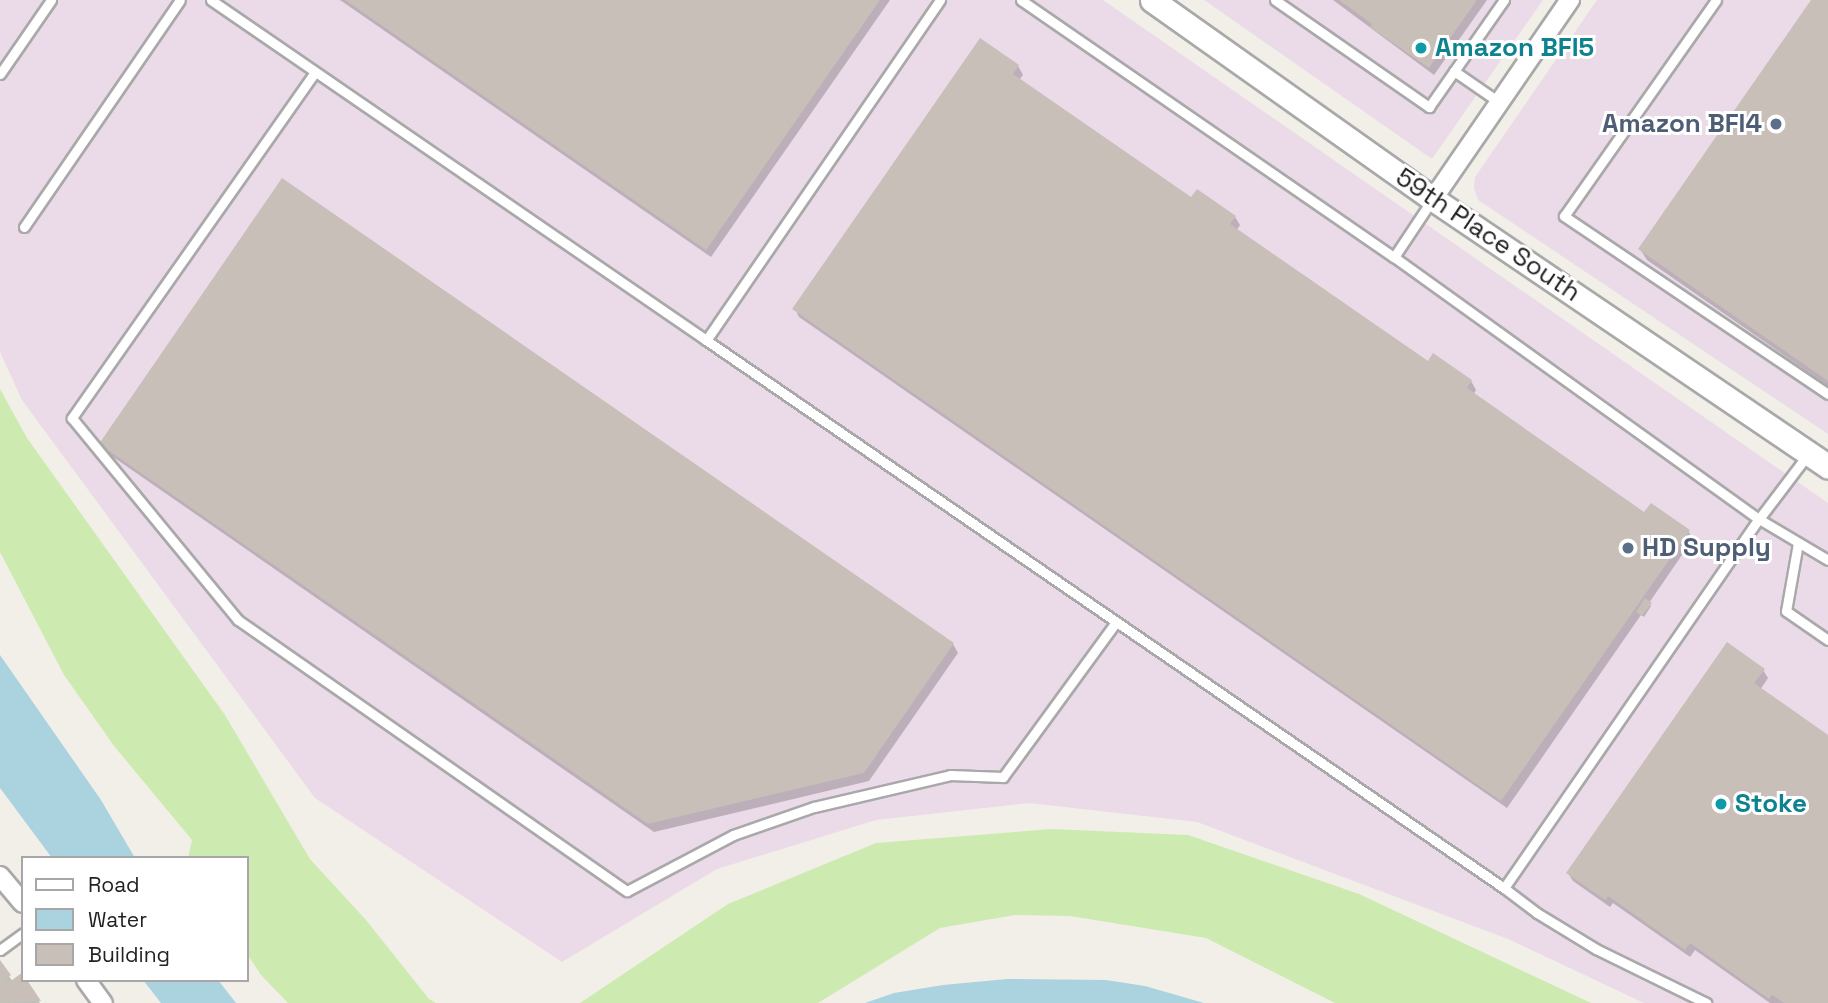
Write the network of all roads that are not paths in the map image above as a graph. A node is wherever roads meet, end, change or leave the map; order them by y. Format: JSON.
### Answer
{"nodes":[{"id":1,"x":51,"y":0,"type":"edge"},
{"id":2,"x":180,"y":0,"type":"edge"},
{"id":3,"x":211,"y":0,"type":"edge"},
{"id":4,"x":940,"y":0,"type":"edge"},
{"id":5,"x":1021,"y":0,"type":"edge"},
{"id":6,"x":1152,"y":0,"type":"edge"},
{"id":7,"x":1275,"y":0,"type":"edge"},
{"id":8,"x":1504,"y":0,"type":"edge"},
{"id":9,"x":1570,"y":0,"type":"edge"},
{"id":10,"x":1716,"y":0,"type":"edge"},
{"id":11,"x":1454,"y":71,"type":"junction"},
{"id":12,"x":315,"y":72,"type":"junction"},
{"id":13,"x":0,"y":74,"type":"edge"},
{"id":14,"x":1499,"y":102,"type":"junction"},
{"id":15,"x":1433,"y":198,"type":"junction"},
{"id":16,"x":24,"y":227,"type":"dead end"},
{"id":17,"x":1394,"y":257,"type":"junction"},
{"id":18,"x":706,"y":340,"type":"junction"},
{"id":19,"x":1828,"y":394,"type":"edge"},
{"id":20,"x":1819,"y":460,"type":"edge"},
{"id":21,"x":1759,"y":519,"type":"junction"},
{"id":22,"x":1798,"y":544,"type":"junction"},
{"id":23,"x":1828,"y":560,"type":"edge"},
{"id":24,"x":1116,"y":622,"type":"junction"},
{"id":25,"x":1828,"y":639,"type":"edge"},
{"id":26,"x":0,"y":876,"type":"edge"},
{"id":27,"x":1504,"y":888,"type":"junction"},
{"id":28,"x":21,"y":901,"type":"edge"},
{"id":29,"x":21,"y":934,"type":"edge"},
{"id":30,"x":0,"y":950,"type":"edge"},
{"id":31,"x":87,"y":982,"type":"edge"},
{"id":32,"x":103,"y":1003,"type":"edge"},
{"id":33,"x":1706,"y":1003,"type":"edge"}],
"edges":[{"from":1,"to":13,"type":"lane"},
{"from":2,"to":16,"type":"lane"},
{"from":3,"to":12,"type":"lane"},
{"from":4,"to":18,"type":"lane"},
{"from":5,"to":17,"type":"lane"},
{"from":6,"to":15,"type":"street","name":"59th Place South"},
{"from":7,"to":11,"type":"lane"},
{"from":8,"to":11,"type":"lane"},
{"from":9,"to":14,"type":"street"},
{"from":10,"to":19,"type":"lane"},
{"from":11,"to":14,"type":"lane"},
{"from":12,"to":18,"type":"lane"},
{"from":12,"to":24,"type":"lane"},
{"from":14,"to":15,"type":"street"},
{"from":15,"to":17,"type":"lane"},
{"from":15,"to":20,"type":"street","name":"59th Place South"},
{"from":17,"to":21,"type":"lane"},
{"from":18,"to":24,"type":"lane"},
{"from":20,"to":21,"type":"lane"},
{"from":21,"to":22,"type":"lane"},
{"from":21,"to":27,"type":"lane"},
{"from":22,"to":23,"type":"lane"},
{"from":22,"to":25,"type":"lane"},
{"from":24,"to":27,"type":"lane"},
{"from":26,"to":28,"type":"street"},
{"from":27,"to":33,"type":"lane"},
{"from":29,"to":30,"type":"lane"},
{"from":31,"to":32,"type":"street"}]}
